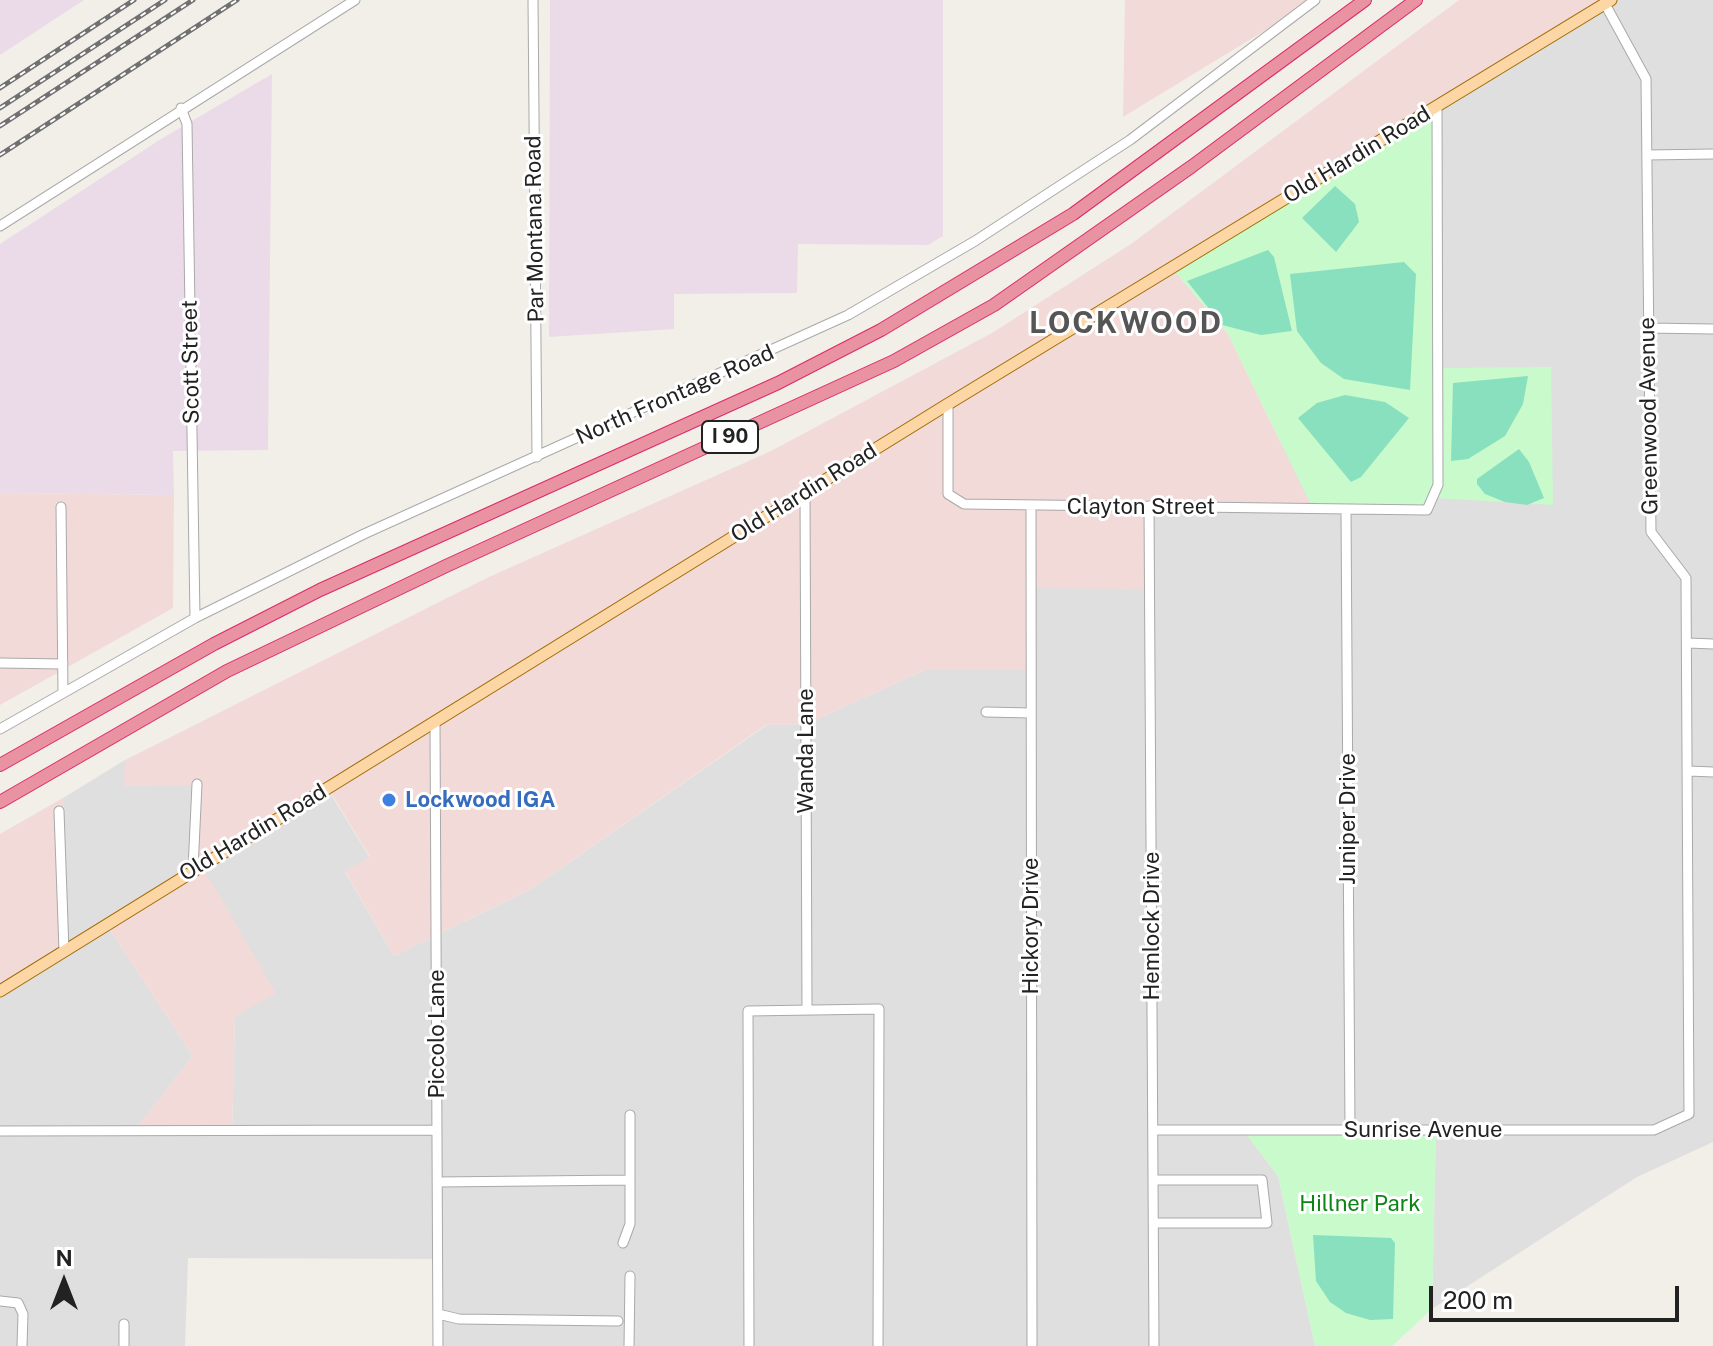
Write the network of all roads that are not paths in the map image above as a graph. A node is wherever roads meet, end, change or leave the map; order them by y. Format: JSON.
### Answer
{"nodes":[{"id":1,"x":355,"y":0,"type":"edge"},
{"id":2,"x":533,"y":0,"type":"edge"},
{"id":3,"x":1315,"y":0,"type":"edge"},
{"id":4,"x":1365,"y":0,"type":"edge"},
{"id":5,"x":1416,"y":0,"type":"edge"},
{"id":6,"x":1608,"y":2,"type":"edge"},
{"id":7,"x":1437,"y":106,"type":"junction"},
{"id":8,"x":181,"y":108,"type":"junction"},
{"id":9,"x":1713,"y":154,"type":"edge"},
{"id":10,"x":1647,"y":155,"type":"junction"},
{"id":11,"x":0,"y":226,"type":"edge"},
{"id":12,"x":1647,"y":328,"type":"junction"},
{"id":13,"x":1713,"y":329,"type":"edge"},
{"id":14,"x":948,"y":404,"type":"junction"},
{"id":15,"x":537,"y":457,"type":"junction"},
{"id":16,"x":805,"y":492,"type":"junction"},
{"id":17,"x":1031,"y":506,"type":"junction"},
{"id":18,"x":1149,"y":506,"type":"junction"},
{"id":19,"x":61,"y":507,"type":"dead end"},
{"id":20,"x":1346,"y":509,"type":"junction"},
{"id":21,"x":195,"y":618,"type":"junction"},
{"id":22,"x":1689,"y":643,"type":"junction"},
{"id":23,"x":1713,"y":644,"type":"edge"},
{"id":24,"x":0,"y":663,"type":"edge"},
{"id":25,"x":63,"y":664,"type":"junction"},
{"id":26,"x":63,"y":693,"type":"junction"},
{"id":27,"x":986,"y":712,"type":"dead end"},
{"id":28,"x":1031,"y":713,"type":"junction"},
{"id":29,"x":435,"y":723,"type":"junction"},
{"id":30,"x":0,"y":729,"type":"edge"},
{"id":31,"x":0,"y":765,"type":"edge"},
{"id":32,"x":1689,"y":771,"type":"junction"},
{"id":33,"x":1713,"y":772,"type":"edge"},
{"id":34,"x":197,"y":784,"type":"dead end"},
{"id":35,"x":0,"y":802,"type":"edge"},
{"id":36,"x":59,"y":811,"type":"dead end"},
{"id":37,"x":193,"y":869,"type":"junction"},
{"id":38,"x":64,"y":951,"type":"junction"},
{"id":39,"x":0,"y":991,"type":"edge"},
{"id":40,"x":807,"y":1009,"type":"junction"},
{"id":41,"x":1689,"y":1114,"type":"joint"},
{"id":42,"x":630,"y":1115,"type":"dead end"},
{"id":43,"x":1350,"y":1129,"type":"junction"},
{"id":44,"x":437,"y":1130,"type":"junction"},
{"id":45,"x":1154,"y":1130,"type":"junction"},
{"id":46,"x":0,"y":1131,"type":"edge"},
{"id":47,"x":630,"y":1180,"type":"junction"},
{"id":48,"x":1154,"y":1180,"type":"junction"},
{"id":49,"x":437,"y":1182,"type":"junction"},
{"id":50,"x":1154,"y":1223,"type":"junction"},
{"id":51,"x":623,"y":1243,"type":"dead end"},
{"id":52,"x":630,"y":1276,"type":"dead end"},
{"id":53,"x":0,"y":1301,"type":"edge"},
{"id":54,"x":438,"y":1314,"type":"junction"},
{"id":55,"x":618,"y":1321,"type":"dead end"},
{"id":56,"x":124,"y":1324,"type":"dead end"},
{"id":57,"x":22,"y":1346,"type":"edge"},
{"id":58,"x":124,"y":1346,"type":"edge"},
{"id":59,"x":438,"y":1346,"type":"edge"},
{"id":60,"x":629,"y":1346,"type":"edge"},
{"id":61,"x":749,"y":1346,"type":"edge"},
{"id":62,"x":878,"y":1346,"type":"edge"},
{"id":63,"x":1032,"y":1346,"type":"edge"},
{"id":64,"x":1154,"y":1346,"type":"edge"}],
"edges":[{"from":1,"to":8,"type":"street"},
{"from":2,"to":15,"type":"street","name":"Par Montana Road"},
{"from":3,"to":15,"type":"street","name":"North Frontage Road"},
{"from":4,"to":31,"type":"highway","number":"I 90"},
{"from":5,"to":35,"type":"highway","number":"I 90"},
{"from":6,"to":7,"type":"main road","name":"Old Hardin Road"},
{"from":6,"to":10,"type":"street","name":"Greenwood Avenue"},
{"from":7,"to":14,"type":"main road","name":"Old Hardin Road"},
{"from":7,"to":20,"type":"street","name":"Clayton Street"},
{"from":8,"to":11,"type":"street"},
{"from":8,"to":21,"type":"street","name":"Scott Street"},
{"from":9,"to":10,"type":"street"},
{"from":10,"to":12,"type":"street","name":"Greenwood Avenue"},
{"from":12,"to":13,"type":"street"},
{"from":12,"to":22,"type":"street","name":"Greenwood Avenue"},
{"from":14,"to":16,"type":"main road","name":"Old Hardin Road"},
{"from":14,"to":17,"type":"street","name":"Clayton Street"},
{"from":15,"to":21,"type":"street","name":"North Frontage Road"},
{"from":16,"to":29,"type":"main road","name":"Old Hardin Road"},
{"from":16,"to":40,"type":"street","name":"Wanda Lane"},
{"from":17,"to":18,"type":"street","name":"Clayton Street"},
{"from":17,"to":28,"type":"street","name":"Hickory Drive"},
{"from":18,"to":20,"type":"street","name":"Clayton Street"},
{"from":18,"to":45,"type":"street","name":"Hemlock Drive"},
{"from":19,"to":25,"type":"street"},
{"from":20,"to":43,"type":"street","name":"Juniper Drive"},
{"from":21,"to":26,"type":"street","name":"North Frontage Road"},
{"from":22,"to":23,"type":"street"},
{"from":22,"to":32,"type":"street","name":"Greenwood Avenue"},
{"from":24,"to":25,"type":"street"},
{"from":25,"to":26,"type":"street"},
{"from":26,"to":30,"type":"street","name":"North Frontage Road"},
{"from":27,"to":28,"type":"street"},
{"from":28,"to":63,"type":"street","name":"Hickory Drive"},
{"from":29,"to":37,"type":"main road","name":"Old Hardin Road"},
{"from":29,"to":44,"type":"street","name":"Piccolo Lane"},
{"from":32,"to":33,"type":"street"},
{"from":32,"to":41,"type":"street","name":"Greenwood Avenue"},
{"from":34,"to":37,"type":"street"},
{"from":36,"to":38,"type":"street"},
{"from":37,"to":38,"type":"main road","name":"Old Hardin Road"},
{"from":38,"to":39,"type":"main road","name":"Old Hardin Road"},
{"from":40,"to":61,"type":"street"},
{"from":40,"to":62,"type":"street"},
{"from":41,"to":43,"type":"street","name":"Sunrise Avenue"},
{"from":42,"to":47,"type":"street"},
{"from":43,"to":45,"type":"street","name":"Sunrise Avenue"},
{"from":44,"to":46,"type":"street"},
{"from":44,"to":49,"type":"street","name":"Piccolo Lane"},
{"from":45,"to":48,"type":"street","name":"Hemlock Drive"},
{"from":47,"to":49,"type":"street"},
{"from":47,"to":51,"type":"street"},
{"from":48,"to":50,"type":"street","name":"Hemlock Drive"},
{"from":48,"to":50,"type":"street"},
{"from":49,"to":54,"type":"street","name":"Piccolo Lane"},
{"from":50,"to":64,"type":"street","name":"Hemlock Drive"},
{"from":52,"to":60,"type":"street"},
{"from":53,"to":57,"type":"street"},
{"from":54,"to":55,"type":"street"},
{"from":54,"to":59,"type":"street","name":"Piccolo Lane"},
{"from":56,"to":58,"type":"street"}]}
